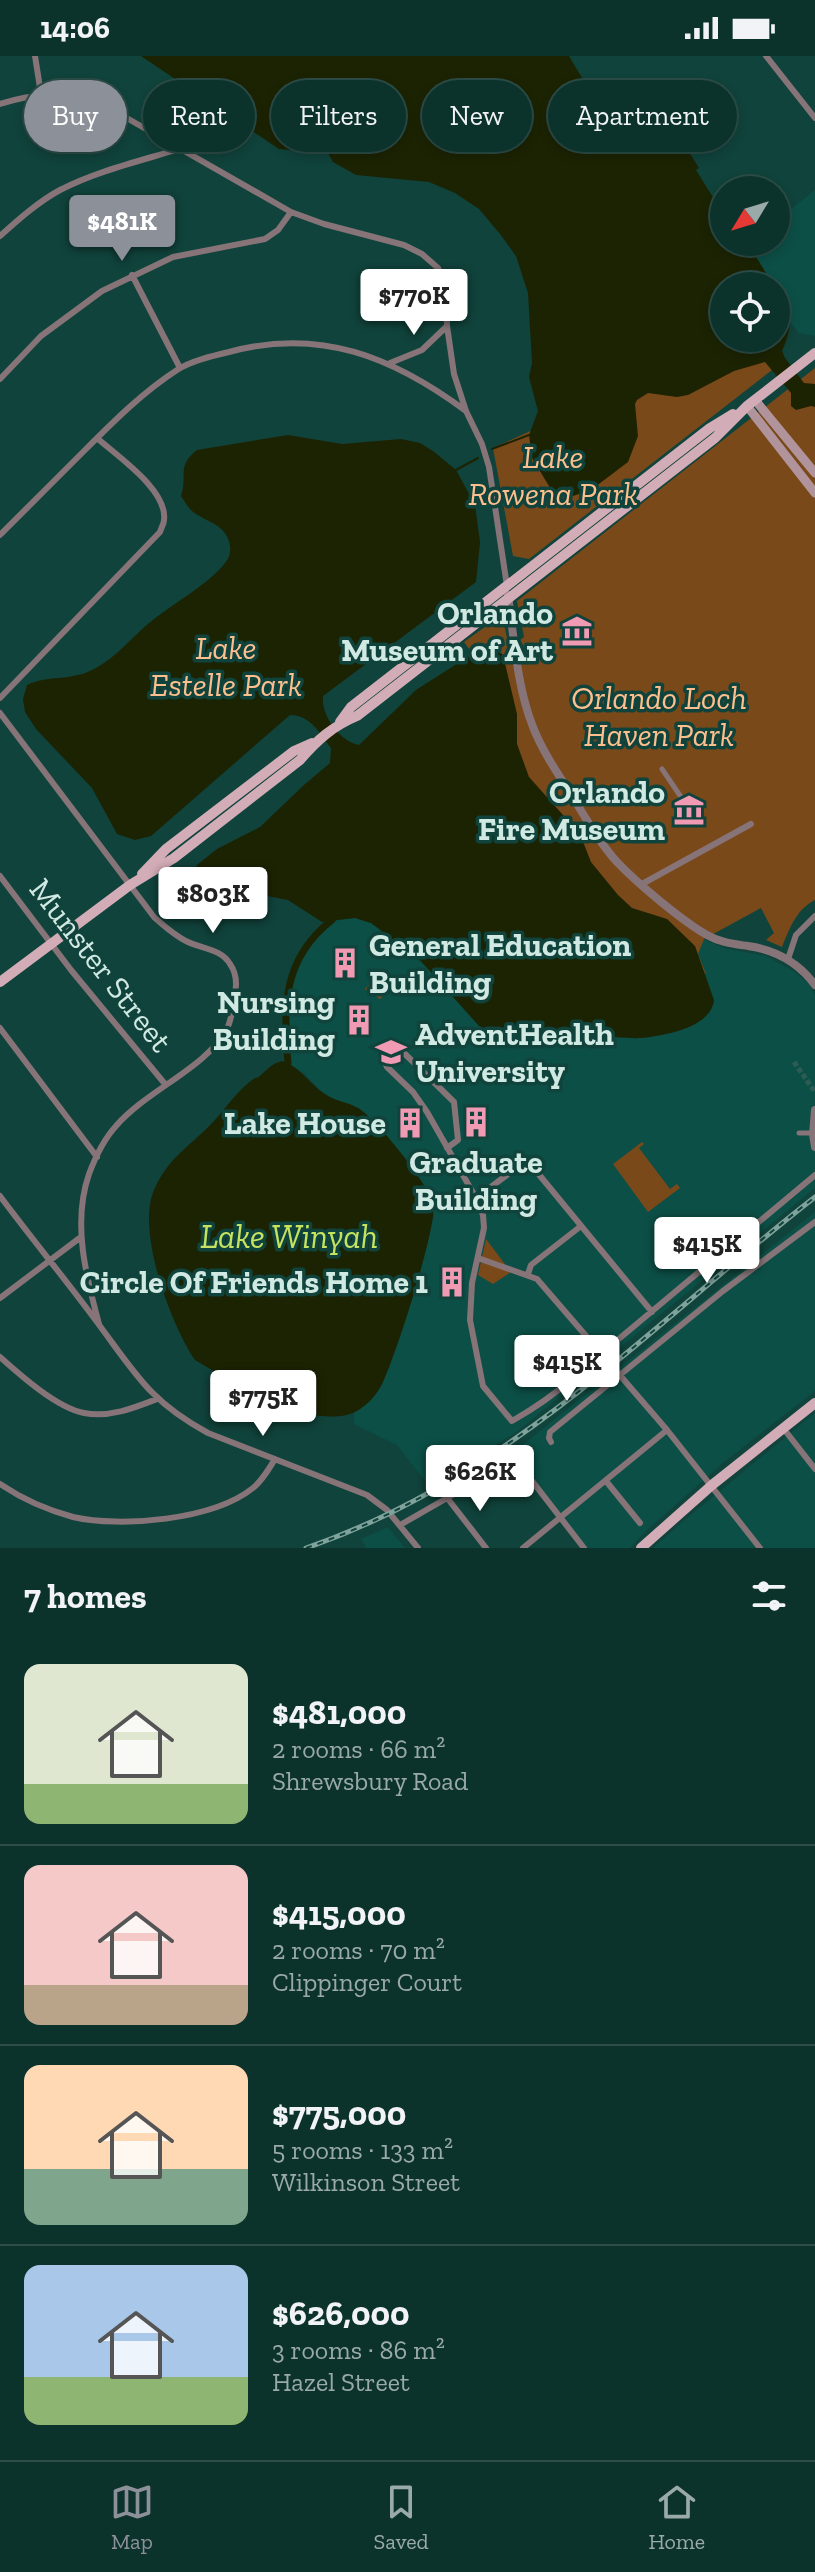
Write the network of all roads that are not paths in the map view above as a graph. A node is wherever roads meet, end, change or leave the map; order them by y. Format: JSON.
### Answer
{"nodes":[{"id":1,"x":35,"y":56,"type":"edge"},
{"id":2,"x":766,"y":56,"type":"edge"},
{"id":3,"x":781,"y":56,"type":"edge"},
{"id":4,"x":772,"y":63,"type":"junction"},
{"id":5,"x":39,"y":80,"type":"edge"},
{"id":6,"x":24,"y":98,"type":"edge"},
{"id":7,"x":0,"y":104,"type":"edge"},
{"id":8,"x":815,"y":118,"type":"edge"},
{"id":9,"x":170,"y":152,"type":"edge"},
{"id":10,"x":184,"y":152,"type":"edge"},
{"id":11,"x":291,"y":212,"type":"junction"},
{"id":12,"x":0,"y":236,"type":"edge"},
{"id":13,"x":132,"y":275,"type":"junction"},
{"id":14,"x":447,"y":326,"type":"junction"},
{"id":15,"x":815,"y":353,"type":"edge"},
{"id":16,"x":390,"y":363,"type":"junction"},
{"id":17,"x":180,"y":368,"type":"junction"},
{"id":18,"x":0,"y":379,"type":"edge"},
{"id":19,"x":751,"y":403,"type":"junction"},
{"id":20,"x":466,"y":411,"type":"junction"},
{"id":21,"x":97,"y":438,"type":"junction"},
{"id":22,"x":815,"y":473,"type":"edge"},
{"id":23,"x":815,"y":493,"type":"edge"},
{"id":24,"x":0,"y":535,"type":"edge"},
{"id":25,"x":507,"y":586,"type":"junction"},
{"id":26,"x":509,"y":600,"type":"junction"},
{"id":27,"x":0,"y":698,"type":"edge"},
{"id":28,"x":0,"y":713,"type":"edge"},
{"id":29,"x":339,"y":723,"type":"junction"},
{"id":30,"x":662,"y":769,"type":"dead end"},
{"id":31,"x":683,"y":800,"type":"dead end"},
{"id":32,"x":751,"y":824,"type":"dead end"},
{"id":33,"x":0,"y":876,"type":"edge"},
{"id":34,"x":642,"y":884,"type":"junction"},
{"id":35,"x":130,"y":885,"type":"junction"},
{"id":36,"x":815,"y":916,"type":"edge"},
{"id":37,"x":51,"y":944,"type":"junction"},
{"id":38,"x":788,"y":959,"type":"junction"},
{"id":39,"x":0,"y":982,"type":"edge"},
{"id":40,"x":815,"y":985,"type":"edge"},
{"id":41,"x":0,"y":1028,"type":"edge"},
{"id":42,"x":165,"y":1084,"type":"junction"},
{"id":43,"x":815,"y":1110,"type":"edge"},
{"id":44,"x":799,"y":1133,"type":"dead end"},
{"id":45,"x":815,"y":1133,"type":"edge"},
{"id":46,"x":815,"y":1147,"type":"edge"},
{"id":47,"x":447,"y":1148,"type":"junction"},
{"id":48,"x":97,"y":1157,"type":"junction"},
{"id":49,"x":815,"y":1175,"type":"edge"},
{"id":50,"x":0,"y":1196,"type":"edge"},
{"id":51,"x":476,"y":1198,"type":"junction"},
{"id":52,"x":815,"y":1222,"type":"edge"},
{"id":53,"x":581,"y":1226,"type":"junction"},
{"id":54,"x":81,"y":1237,"type":"junction"},
{"id":55,"x":478,"y":1258,"type":"junction"},
{"id":56,"x":49,"y":1262,"type":"junction"},
{"id":57,"x":528,"y":1274,"type":"junction"},
{"id":58,"x":0,"y":1298,"type":"edge"},
{"id":59,"x":652,"y":1312,"type":"junction"},
{"id":60,"x":99,"y":1324,"type":"junction"},
{"id":61,"x":601,"y":1351,"type":"junction"},
{"id":62,"x":0,"y":1357,"type":"edge"},
{"id":63,"x":620,"y":1375,"type":"junction"},
{"id":64,"x":157,"y":1399,"type":"junction"},
{"id":65,"x":815,"y":1403,"type":"edge"},
{"id":66,"x":783,"y":1428,"type":"junction"},
{"id":67,"x":667,"y":1430,"type":"junction"},
{"id":68,"x":551,"y":1442,"type":"dead end"},
{"id":69,"x":275,"y":1459,"type":"junction"},
{"id":70,"x":815,"y":1469,"type":"edge"},
{"id":71,"x":606,"y":1481,"type":"junction"},
{"id":72,"x":0,"y":1484,"type":"edge"},
{"id":73,"x":712,"y":1485,"type":"junction"},
{"id":74,"x":448,"y":1499,"type":"junction"},
{"id":75,"x":560,"y":1518,"type":"junction"},
{"id":76,"x":640,"y":1523,"type":"dead end"},
{"id":77,"x":400,"y":1525,"type":"junction"},
{"id":78,"x":418,"y":1548,"type":"edge"},
{"id":79,"x":486,"y":1548,"type":"edge"},
{"id":80,"x":523,"y":1548,"type":"edge"},
{"id":81,"x":584,"y":1548,"type":"edge"},
{"id":82,"x":641,"y":1548,"type":"edge"},
{"id":83,"x":760,"y":1548,"type":"edge"}],
"edges":[{"from":1,"to":5,"type":"street"},
{"from":2,"to":4,"type":"street"},
{"from":3,"to":4,"type":"street"},
{"from":4,"to":8,"type":"street"},
{"from":6,"to":7,"type":"street"},
{"from":9,"to":12,"type":"street"},
{"from":10,"to":11,"type":"street"},
{"from":11,"to":13,"type":"street"},
{"from":11,"to":14,"type":"street"},
{"from":13,"to":17,"type":"street"},
{"from":13,"to":18,"type":"street"},
{"from":14,"to":16,"type":"street"},
{"from":14,"to":20,"type":"street"},
{"from":15,"to":19,"type":"main road"},
{"from":16,"to":17,"type":"street"},
{"from":16,"to":20,"type":"street"},
{"from":17,"to":21,"type":"street"},
{"from":19,"to":22,"type":"main road"},
{"from":19,"to":23,"type":"main road"},
{"from":19,"to":25,"type":"main road"},
{"from":19,"to":26,"type":"main road"},
{"from":20,"to":25,"type":"street"},
{"from":21,"to":24,"type":"street"},
{"from":21,"to":27,"type":"street"},
{"from":25,"to":26,"type":"street"},
{"from":25,"to":29,"type":"main road"},
{"from":26,"to":29,"type":"main road"},
{"from":26,"to":34,"type":"street"},
{"from":28,"to":35,"type":"street"},
{"from":29,"to":35,"type":"main road"},
{"from":30,"to":31,"type":"street"},
{"from":32,"to":34,"type":"street"},
{"from":33,"to":37,"type":"street","name":"Munster Street"},
{"from":34,"to":38,"type":"street"},
{"from":35,"to":37,"type":"main road"},
{"from":35,"to":42,"type":"street"},
{"from":36,"to":38,"type":"street"},
{"from":37,"to":39,"type":"main road"},
{"from":37,"to":42,"type":"street","name":"Munster Street"},
{"from":38,"to":40,"type":"street"},
{"from":41,"to":48,"type":"street"},
{"from":42,"to":48,"type":"street"},
{"from":43,"to":46,"type":"street"},
{"from":44,"to":45,"type":"street","bridge":true},
{"from":47,"to":47,"type":"street"},
{"from":47,"to":51,"type":"street"},
{"from":48,"to":54,"type":"street"},
{"from":49,"to":59,"type":"street"},
{"from":50,"to":56,"type":"street"},
{"from":51,"to":53,"type":"street"},
{"from":51,"to":55,"type":"street"},
{"from":52,"to":63,"type":"street"},
{"from":53,"to":57,"type":"street"},
{"from":53,"to":59,"type":"street"},
{"from":54,"to":56,"type":"street"},
{"from":54,"to":60,"type":"street"},
{"from":55,"to":57,"type":"street"},
{"from":55,"to":61,"type":"street"},
{"from":56,"to":58,"type":"street"},
{"from":56,"to":60,"type":"street"},
{"from":57,"to":61,"type":"street"},
{"from":59,"to":61,"type":"street"},
{"from":60,"to":64,"type":"street"},
{"from":61,"to":63,"type":"street"},
{"from":62,"to":64,"type":"street"},
{"from":63,"to":67,"type":"street"},
{"from":63,"to":68,"type":"street"},
{"from":64,"to":69,"type":"street"},
{"from":65,"to":66,"type":"main road"},
{"from":66,"to":70,"type":"street"},
{"from":66,"to":73,"type":"main road"},
{"from":67,"to":71,"type":"street"},
{"from":67,"to":73,"type":"street"},
{"from":69,"to":72,"type":"street"},
{"from":69,"to":77,"type":"street"},
{"from":71,"to":75,"type":"street"},
{"from":71,"to":76,"type":"street"},
{"from":73,"to":82,"type":"main road"},
{"from":73,"to":83,"type":"street"},
{"from":74,"to":75,"type":"street"},
{"from":74,"to":77,"type":"street"},
{"from":74,"to":79,"type":"street"},
{"from":75,"to":80,"type":"street"},
{"from":75,"to":81,"type":"street"},
{"from":77,"to":78,"type":"street"}]}
